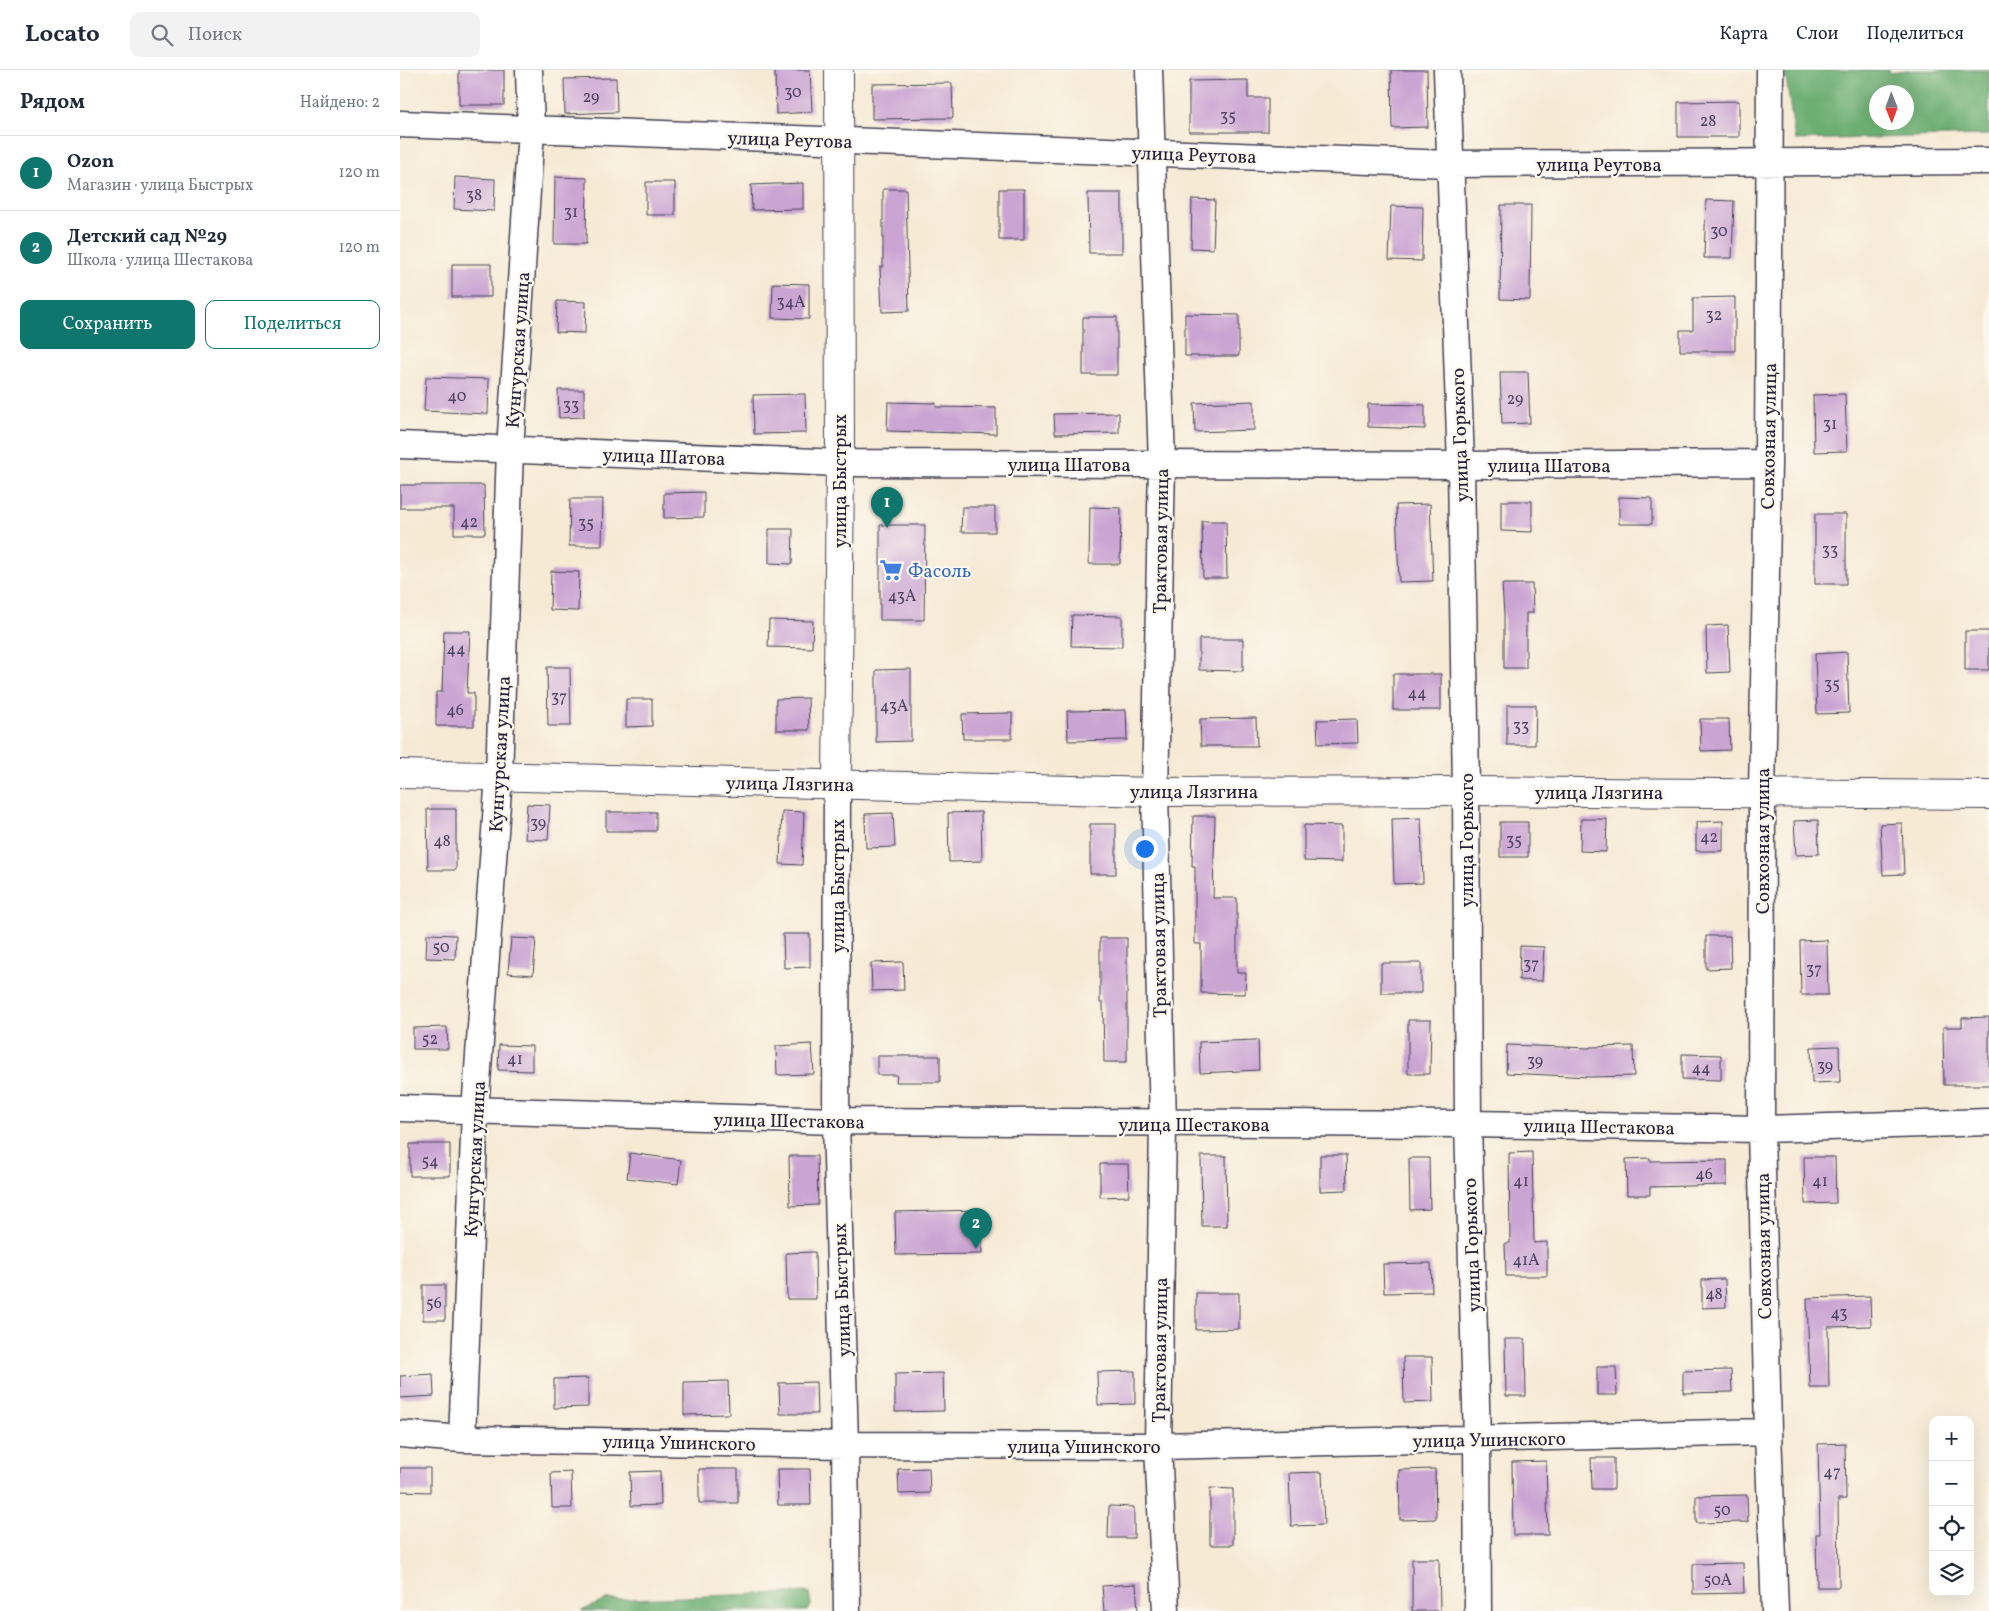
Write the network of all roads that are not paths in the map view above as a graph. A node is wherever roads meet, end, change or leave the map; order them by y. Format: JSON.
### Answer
{"nodes":[{"id":1,"x":529,"y":70,"type":"edge"},
{"id":2,"x":839,"y":70,"type":"edge"},
{"id":3,"x":1149,"y":70,"type":"edge"},
{"id":4,"x":1447,"y":70,"type":"edge"},
{"id":5,"x":1770,"y":70,"type":"edge"},
{"id":6,"x":400,"y":124,"type":"edge"},
{"id":7,"x":531,"y":130,"type":"junction"},
{"id":8,"x":839,"y":141,"type":"junction"},
{"id":9,"x":1151,"y":153,"type":"junction"},
{"id":10,"x":1989,"y":161,"type":"edge"},
{"id":11,"x":1449,"y":164,"type":"junction"},
{"id":12,"x":1770,"y":164,"type":"junction"},
{"id":13,"x":400,"y":445,"type":"edge"},
{"id":14,"x":510,"y":449,"type":"junction"},
{"id":15,"x":840,"y":463,"type":"junction"},
{"id":16,"x":1768,"y":463,"type":"junction"},
{"id":17,"x":1162,"y":464,"type":"junction"},
{"id":18,"x":1461,"y":466,"type":"junction"},
{"id":19,"x":400,"y":774,"type":"edge"},
{"id":20,"x":500,"y":776,"type":"junction"},
{"id":21,"x":837,"y":784,"type":"junction"},
{"id":22,"x":1466,"y":791,"type":"junction"},
{"id":23,"x":1155,"y":792,"type":"junction"},
{"id":24,"x":1762,"y":793,"type":"junction"},
{"id":25,"x":1989,"y":795,"type":"edge"},
{"id":26,"x":400,"y":1108,"type":"edge"},
{"id":27,"x":475,"y":1111,"type":"junction"},
{"id":28,"x":836,"y":1121,"type":"junction"},
{"id":29,"x":1989,"y":1122,"type":"edge"},
{"id":30,"x":1162,"y":1124,"type":"junction"},
{"id":31,"x":1468,"y":1124,"type":"junction"},
{"id":32,"x":1761,"y":1129,"type":"junction"},
{"id":33,"x":1768,"y":1432,"type":"junction"},
{"id":34,"x":400,"y":1434,"type":"edge"},
{"id":35,"x":462,"y":1439,"type":"junction"},
{"id":36,"x":1476,"y":1439,"type":"junction"},
{"id":37,"x":845,"y":1445,"type":"junction"},
{"id":38,"x":1158,"y":1446,"type":"junction"},
{"id":39,"x":847,"y":1611,"type":"edge"},
{"id":40,"x":1166,"y":1611,"type":"edge"},
{"id":41,"x":1478,"y":1611,"type":"edge"},
{"id":42,"x":1775,"y":1611,"type":"edge"}],
"edges":[{"from":1,"to":7,"type":"street","name":"Кунгурская улица"},
{"from":2,"to":8,"type":"main road","name":"улица Быстрых"},
{"from":3,"to":9,"type":"street","name":"Трактовая улица"},
{"from":4,"to":11,"type":"street","name":"улица Горького"},
{"from":5,"to":12,"type":"street","name":"Совхозная улица"},
{"from":6,"to":7,"type":"street","name":"улица Реутова"},
{"from":7,"to":8,"type":"street","name":"улица Реутова"},
{"from":7,"to":14,"type":"street","name":"Кунгурская улица"},
{"from":8,"to":9,"type":"street","name":"улица Реутова"},
{"from":8,"to":15,"type":"main road","name":"улица Быстрых"},
{"from":9,"to":11,"type":"street","name":"улица Реутова"},
{"from":9,"to":17,"type":"street","name":"Трактовая улица"},
{"from":10,"to":12,"type":"street","name":"улица Реутова"},
{"from":11,"to":12,"type":"street","name":"улица Реутова"},
{"from":11,"to":18,"type":"street","name":"улица Горького"},
{"from":12,"to":16,"type":"street","name":"Совхозная улица"},
{"from":13,"to":14,"type":"street","name":"улица Шатова"},
{"from":14,"to":15,"type":"street","name":"улица Шатова"},
{"from":14,"to":20,"type":"street","name":"Кунгурская улица"},
{"from":15,"to":17,"type":"street","name":"улица Шатова"},
{"from":15,"to":21,"type":"main road","name":"улица Быстрых"},
{"from":16,"to":18,"type":"street","name":"улица Шатова"},
{"from":16,"to":24,"type":"street","name":"Совхозная улица"},
{"from":17,"to":18,"type":"street","name":"улица Шатова"},
{"from":17,"to":23,"type":"street","name":"Трактовая улица"},
{"from":18,"to":22,"type":"street","name":"улица Горького"},
{"from":19,"to":20,"type":"main road","name":"улица Лязгина"},
{"from":20,"to":21,"type":"main road","name":"улица Лязгина"},
{"from":20,"to":27,"type":"street","name":"Кунгурская улица"},
{"from":21,"to":23,"type":"main road","name":"улица Лязгина"},
{"from":21,"to":28,"type":"street","name":"улица Быстрых"},
{"from":22,"to":23,"type":"main road","name":"улица Лязгина"},
{"from":22,"to":24,"type":"main road","name":"улица Лязгина"},
{"from":22,"to":31,"type":"street","name":"улица Горького"},
{"from":23,"to":30,"type":"street","name":"Трактовая улица"},
{"from":24,"to":25,"type":"main road","name":"улица Лязгина"},
{"from":24,"to":32,"type":"street","name":"Совхозная улица"},
{"from":26,"to":27,"type":"street","name":"улица Шестакова"},
{"from":27,"to":28,"type":"street","name":"улица Шестакова"},
{"from":27,"to":35,"type":"street","name":"Кунгурская улица"},
{"from":28,"to":30,"type":"street","name":"улица Шестакова"},
{"from":28,"to":37,"type":"street","name":"улица Быстрых"},
{"from":29,"to":32,"type":"street","name":"улица Шестакова"},
{"from":30,"to":31,"type":"street","name":"улица Шестакова"},
{"from":30,"to":38,"type":"street","name":"Трактовая улица"},
{"from":31,"to":32,"type":"street","name":"улица Шестакова"},
{"from":31,"to":36,"type":"street","name":"улица Горького"},
{"from":32,"to":33,"type":"street","name":"Совхозная улица"},
{"from":33,"to":36,"type":"street","name":"улица Ушинского"},
{"from":33,"to":42,"type":"street","name":"Совхозная улица"},
{"from":34,"to":35,"type":"street","name":"улица Ушинского"},
{"from":35,"to":37,"type":"street","name":"улица Ушинского"},
{"from":36,"to":38,"type":"street","name":"улица Ушинского"},
{"from":36,"to":41,"type":"street","name":"улица Горького"},
{"from":37,"to":38,"type":"street","name":"улица Ушинского"},
{"from":37,"to":39,"type":"street","name":"улица Быстрых"},
{"from":38,"to":40,"type":"street","name":"Трактовая улица"}]}
